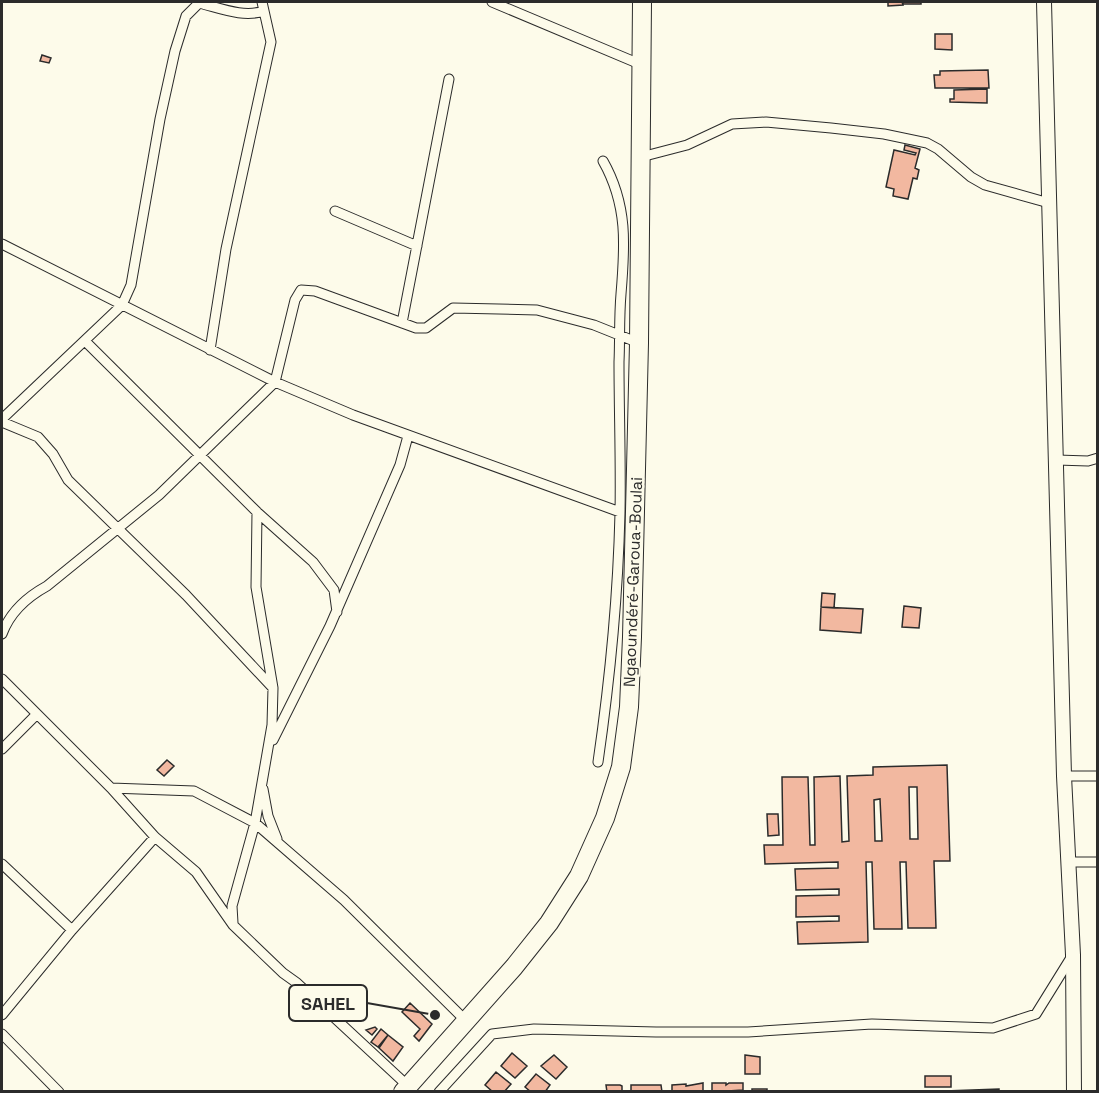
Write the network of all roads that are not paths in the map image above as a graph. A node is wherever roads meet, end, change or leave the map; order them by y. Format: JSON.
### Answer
{"nodes":[{"id":1,"x":492,"y":2,"type":"edge"},
{"id":2,"x":642,"y":2,"type":"edge"},
{"id":3,"x":1044,"y":2,"type":"edge"},
{"id":4,"x":263,"y":6,"type":"edge"},
{"id":5,"x":642,"y":65,"type":"junction"},
{"id":6,"x":449,"y":79,"type":"dead end"},
{"id":7,"x":641,"y":157,"type":"junction"},
{"id":8,"x":603,"y":161,"type":"dead end"},
{"id":9,"x":1049,"y":203,"type":"junction"},
{"id":10,"x":335,"y":211,"type":"dead end"},
{"id":11,"x":2,"y":244,"type":"edge"},
{"id":12,"x":417,"y":246,"type":"junction"},
{"id":13,"x":122,"y":305,"type":"junction"},
{"id":14,"x":402,"y":323,"type":"junction"},
{"id":15,"x":620,"y":335,"type":"junction"},
{"id":16,"x":85,"y":341,"type":"junction"},
{"id":17,"x":639,"y":343,"type":"junction"},
{"id":18,"x":210,"y":350,"type":"junction"},
{"id":19,"x":275,"y":382,"type":"junction"},
{"id":20,"x":2,"y":420,"type":"edge"},
{"id":21,"x":408,"y":436,"type":"junction"},
{"id":22,"x":637,"y":447,"type":"junction"},
{"id":23,"x":199,"y":455,"type":"junction"},
{"id":24,"x":1098,"y":458,"type":"edge"},
{"id":25,"x":1057,"y":460,"type":"junction"},
{"id":26,"x":619,"y":461,"type":"junction"},
{"id":27,"x":257,"y":512,"type":"junction"},
{"id":28,"x":620,"y":512,"type":"junction"},
{"id":29,"x":117,"y":530,"type":"junction"},
{"id":30,"x":337,"y":612,"type":"junction"},
{"id":31,"x":2,"y":634,"type":"edge"},
{"id":32,"x":2,"y":679,"type":"edge"},
{"id":33,"x":273,"y":688,"type":"junction"},
{"id":34,"x":37,"y":714,"type":"junction"},
{"id":35,"x":2,"y":749,"type":"edge"},
{"id":36,"x":267,"y":751,"type":"junction"},
{"id":37,"x":597,"y":762,"type":"dead end"},
{"id":38,"x":1064,"y":776,"type":"junction"},
{"id":39,"x":1098,"y":776,"type":"edge"},
{"id":40,"x":261,"y":784,"type":"junction"},
{"id":41,"x":111,"y":788,"type":"junction"},
{"id":42,"x":255,"y":823,"type":"junction"},
{"id":43,"x":155,"y":837,"type":"junction"},
{"id":44,"x":277,"y":841,"type":"junction"},
{"id":45,"x":1068,"y":862,"type":"junction"},
{"id":46,"x":1098,"y":862,"type":"edge"},
{"id":47,"x":2,"y":864,"type":"edge"},
{"id":48,"x":233,"y":925,"type":"junction"},
{"id":49,"x":72,"y":930,"type":"junction"},
{"id":50,"x":1073,"y":955,"type":"junction"},
{"id":51,"x":2,"y":1015,"type":"edge"},
{"id":52,"x":466,"y":1022,"type":"junction"},
{"id":53,"x":2,"y":1034,"type":"edge"},
{"id":54,"x":406,"y":1089,"type":"edge"},
{"id":55,"x":59,"y":1092,"type":"edge"},
{"id":56,"x":439,"y":1092,"type":"edge"},
{"id":57,"x":1074,"y":1092,"type":"edge"}],
"edges":[{"from":1,"to":5,"type":"street"},
{"from":2,"to":5,"type":"highway","name":"Ngaoundéré-Garoua-Boulai"},
{"from":3,"to":9,"type":"street"},
{"from":4,"to":13,"type":"street"},
{"from":4,"to":18,"type":"street"},
{"from":5,"to":7,"type":"highway","name":"Ngaoundéré-Garoua-Boulai"},
{"from":6,"to":12,"type":"street"},
{"from":7,"to":9,"type":"street"},
{"from":7,"to":17,"type":"highway","name":"Ngaoundéré-Garoua-Boulai"},
{"from":8,"to":15,"type":"street"},
{"from":9,"to":25,"type":"street"},
{"from":10,"to":12,"type":"street"},
{"from":11,"to":13,"type":"street"},
{"from":12,"to":14,"type":"street"},
{"from":13,"to":16,"type":"street"},
{"from":13,"to":18,"type":"street"},
{"from":14,"to":15,"type":"street"},
{"from":14,"to":19,"type":"street"},
{"from":15,"to":17,"type":"street"},
{"from":15,"to":26,"type":"street"},
{"from":16,"to":20,"type":"street"},
{"from":16,"to":23,"type":"street"},
{"from":17,"to":22,"type":"highway","name":"Ngaoundéré-Garoua-Boulai"},
{"from":18,"to":19,"type":"street"},
{"from":19,"to":21,"type":"street"},
{"from":19,"to":23,"type":"street"},
{"from":20,"to":29,"type":"street"},
{"from":21,"to":28,"type":"street"},
{"from":21,"to":30,"type":"street"},
{"from":22,"to":26,"type":"street"},
{"from":22,"to":52,"type":"highway","name":"Ngaoundéré-Garoua-Boulai"},
{"from":23,"to":27,"type":"street"},
{"from":23,"to":29,"type":"street"},
{"from":24,"to":25,"type":"street"},
{"from":25,"to":38,"type":"street"},
{"from":26,"to":28,"type":"street"},
{"from":27,"to":30,"type":"street"},
{"from":27,"to":33,"type":"street"},
{"from":28,"to":37,"type":"street"},
{"from":29,"to":31,"type":"street"},
{"from":29,"to":33,"type":"street"},
{"from":30,"to":36,"type":"street"},
{"from":32,"to":34,"type":"street"},
{"from":33,"to":36,"type":"street"},
{"from":34,"to":35,"type":"street"},
{"from":34,"to":41,"type":"street"},
{"from":36,"to":40,"type":"street"},
{"from":38,"to":39,"type":"street"},
{"from":38,"to":45,"type":"street"},
{"from":40,"to":42,"type":"street"},
{"from":40,"to":44,"type":"street"},
{"from":41,"to":42,"type":"street"},
{"from":41,"to":43,"type":"street"},
{"from":42,"to":44,"type":"street"},
{"from":42,"to":48,"type":"street"},
{"from":43,"to":48,"type":"street"},
{"from":43,"to":49,"type":"street"},
{"from":44,"to":52,"type":"street"},
{"from":45,"to":46,"type":"street"},
{"from":45,"to":50,"type":"street"},
{"from":47,"to":49,"type":"street"},
{"from":48,"to":54,"type":"street"},
{"from":49,"to":51,"type":"street"},
{"from":50,"to":56,"type":"street"},
{"from":50,"to":57,"type":"street"},
{"from":52,"to":54,"type":"highway","name":"Ngaoundéré-Garoua-Boulai"},
{"from":53,"to":55,"type":"street"}]}
